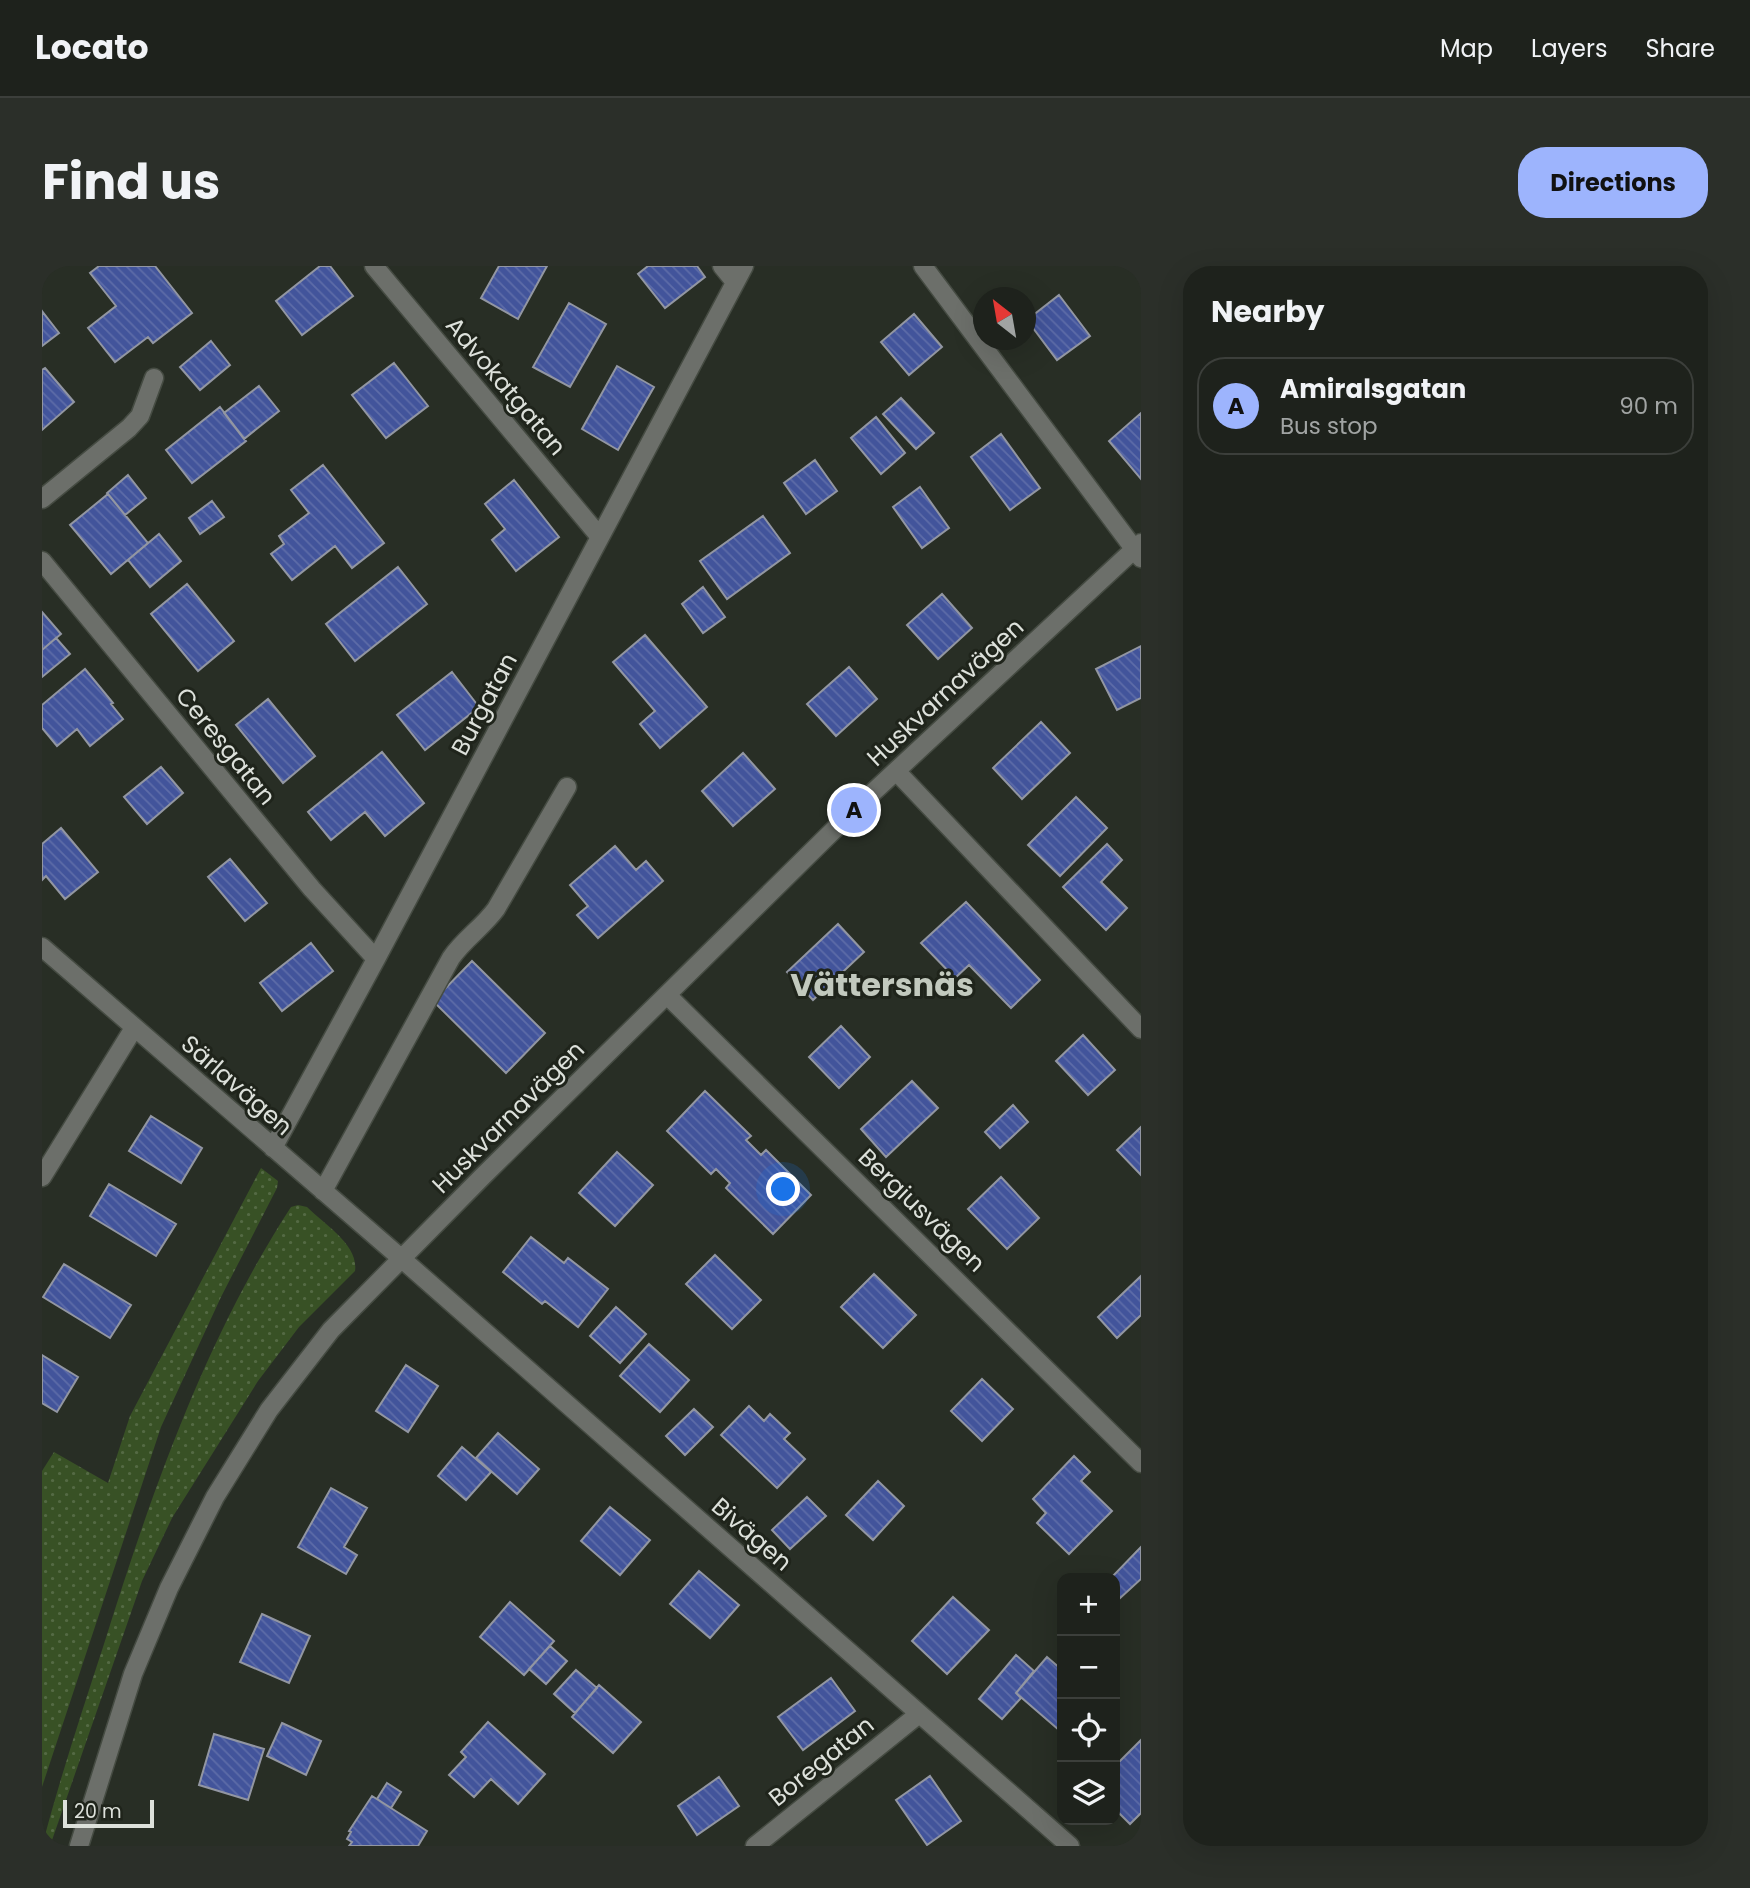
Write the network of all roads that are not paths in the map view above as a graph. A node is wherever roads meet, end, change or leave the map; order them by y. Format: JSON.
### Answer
{"nodes":[{"id":1,"x":374,"y":266,"type":"edge"},
{"id":2,"x":722,"y":266,"type":"edge"},
{"id":3,"x":923,"y":266,"type":"edge"},
{"id":4,"x":739,"y":274,"type":"edge"},
{"id":5,"x":155,"y":378,"type":"dead end"},
{"id":6,"x":42,"y":499,"type":"edge"},
{"id":7,"x":600,"y":537,"type":"junction"},
{"id":8,"x":1139,"y":550,"type":"edge"},
{"id":9,"x":42,"y":561,"type":"edge"},
{"id":10,"x":897,"y":772,"type":"junction"},
{"id":11,"x":567,"y":787,"type":"dead end"},
{"id":12,"x":42,"y":947,"type":"edge"},
{"id":13,"x":376,"y":959,"type":"junction"},
{"id":14,"x":667,"y":995,"type":"junction"},
{"id":15,"x":134,"y":1028,"type":"junction"},
{"id":16,"x":1141,"y":1028,"type":"edge"},
{"id":17,"x":274,"y":1148,"type":"junction"},
{"id":18,"x":42,"y":1177,"type":"edge"},
{"id":19,"x":323,"y":1191,"type":"junction"},
{"id":20,"x":402,"y":1259,"type":"junction"},
{"id":21,"x":1141,"y":1463,"type":"edge"},
{"id":22,"x":919,"y":1714,"type":"junction"},
{"id":23,"x":79,"y":1846,"type":"edge"},
{"id":24,"x":755,"y":1846,"type":"edge"},
{"id":25,"x":1070,"y":1846,"type":"edge"}],
"edges":[{"from":1,"to":7,"type":"street","name":"Advokatgatan"},
{"from":2,"to":4,"type":"street","name":"Burgatan"},
{"from":3,"to":8,"type":"street"},
{"from":4,"to":7,"type":"street","name":"Burgatan"},
{"from":5,"to":6,"type":"street"},
{"from":7,"to":13,"type":"street","name":"Burgatan"},
{"from":8,"to":10,"type":"street","name":"Huskvarnavägen"},
{"from":9,"to":13,"type":"street","name":"Ceresgatan"},
{"from":10,"to":14,"type":"street","name":"Huskvarnavägen"},
{"from":10,"to":16,"type":"street"},
{"from":11,"to":19,"type":"street"},
{"from":12,"to":15,"type":"street","name":"Särlavägen"},
{"from":13,"to":17,"type":"street","name":"Burgatan"},
{"from":14,"to":20,"type":"street","name":"Huskvarnavägen"},
{"from":14,"to":21,"type":"street","name":"Bergiusvägen"},
{"from":15,"to":17,"type":"street","name":"Särlavägen"},
{"from":15,"to":18,"type":"street"},
{"from":17,"to":19,"type":"street","name":"Särlavägen"},
{"from":19,"to":20,"type":"street","name":"Särlavägen"},
{"from":20,"to":22,"type":"street","name":"Bivägen"},
{"from":20,"to":23,"type":"street","name":"Huskvarnavägen"},
{"from":22,"to":24,"type":"street","name":"Boregatan"},
{"from":22,"to":25,"type":"street","name":"Bivägen"}]}
